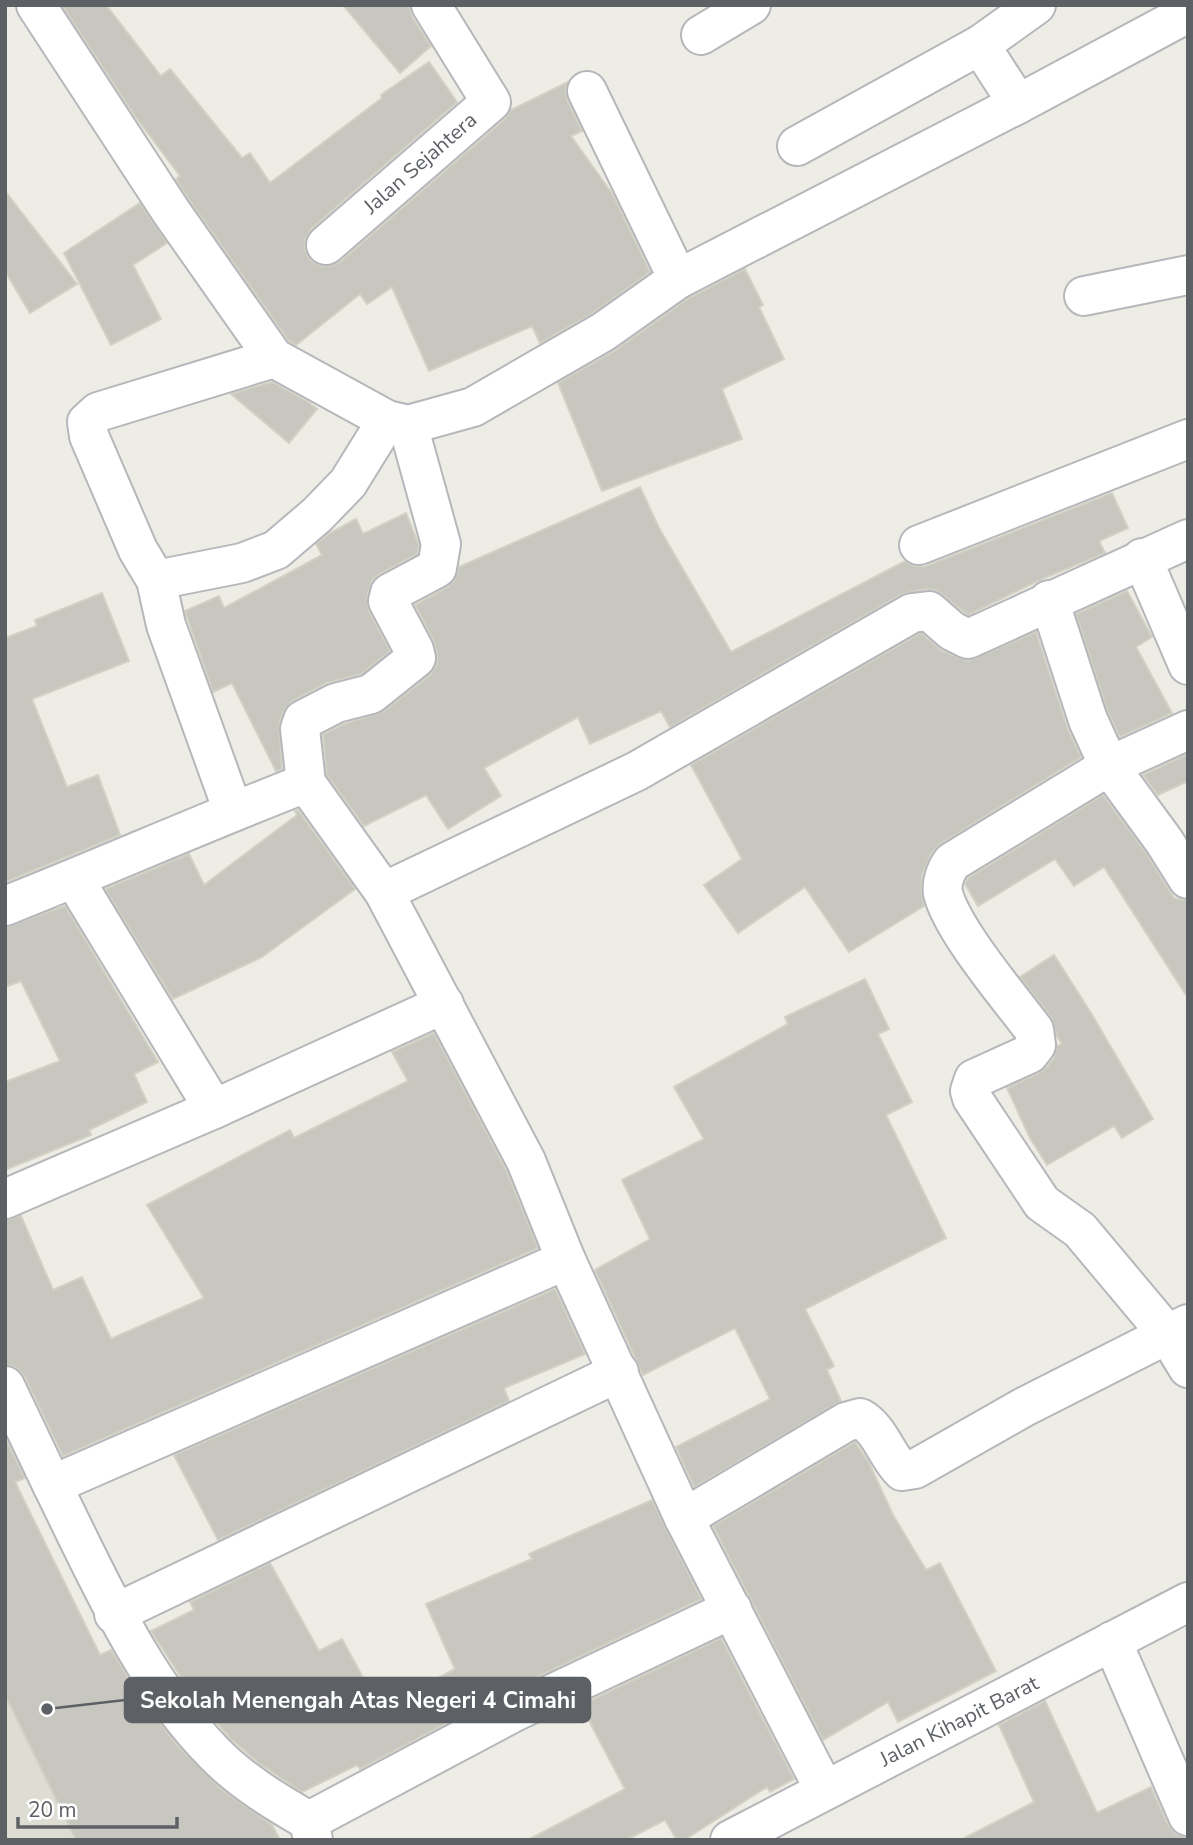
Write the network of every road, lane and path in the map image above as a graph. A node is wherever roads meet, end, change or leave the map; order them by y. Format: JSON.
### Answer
{"nodes":[{"id":1,"x":36,"y":5,"type":"edge"},
{"id":2,"x":431,"y":5,"type":"edge"},
{"id":3,"x":751,"y":5,"type":"edge"},
{"id":4,"x":1037,"y":5,"type":"edge"},
{"id":5,"x":1188,"y":13,"type":"edge"},
{"id":6,"x":701,"y":36,"type":"dead end"},
{"id":7,"x":980,"y":45,"type":"junction"},
{"id":8,"x":587,"y":91,"type":"dead end"},
{"id":9,"x":1018,"y":104,"type":"junction"},
{"id":10,"x":797,"y":146,"type":"dead end"},
{"id":11,"x":326,"y":245,"type":"dead end"},
{"id":12,"x":1188,"y":275,"type":"edge"},
{"id":13,"x":678,"y":279,"type":"junction"},
{"id":14,"x":1084,"y":296,"type":"dead end"},
{"id":15,"x":275,"y":358,"type":"junction"},
{"id":16,"x":397,"y":422,"type":"junction"},
{"id":17,"x":1188,"y":439,"type":"edge"},
{"id":18,"x":1188,"y":539,"type":"edge"},
{"id":19,"x":919,"y":545,"type":"dead end"},
{"id":20,"x":1142,"y":558,"type":"junction"},
{"id":21,"x":156,"y":580,"type":"junction"},
{"id":22,"x":1049,"y":600,"type":"junction"},
{"id":23,"x":1188,"y":665,"type":"edge"},
{"id":24,"x":1188,"y":730,"type":"edge"},
{"id":25,"x":1109,"y":766,"type":"junction"},
{"id":26,"x":306,"y":783,"type":"junction"},
{"id":27,"x":233,"y":811,"type":"junction"},
{"id":28,"x":74,"y":879,"type":"junction"},
{"id":29,"x":1188,"y":879,"type":"edge"},
{"id":30,"x":384,"y":892,"type":"junction"},
{"id":31,"x":5,"y":906,"type":"edge"},
{"id":32,"x":444,"y":1004,"type":"junction"},
{"id":33,"x":214,"y":1109,"type":"junction"},
{"id":34,"x":5,"y":1199,"type":"edge"},
{"id":35,"x":566,"y":1260,"type":"junction"},
{"id":36,"x":1178,"y":1329,"type":"edge"},
{"id":37,"x":1188,"y":1368,"type":"edge"},
{"id":38,"x":619,"y":1372,"type":"junction"},
{"id":39,"x":5,"y":1385,"type":"edge"},
{"id":40,"x":52,"y":1485,"type":"junction"},
{"id":41,"x":684,"y":1518,"type":"junction"},
{"id":42,"x":1188,"y":1602,"type":"edge"},
{"id":43,"x":732,"y":1609,"type":"junction"},
{"id":44,"x":114,"y":1614,"type":"junction"},
{"id":45,"x":1112,"y":1641,"type":"junction"},
{"id":46,"x":824,"y":1789,"type":"junction"},
{"id":47,"x":1188,"y":1816,"type":"edge"},
{"id":48,"x":311,"y":1830,"type":"edge"},
{"id":49,"x":730,"y":1840,"type":"edge"}],
"edges":[{"from":1,"to":15,"type":"street"},
{"from":2,"to":11,"type":"street","name":"Jalan Sejahtera"},
{"from":3,"to":6,"type":"street"},
{"from":4,"to":7,"type":"street"},
{"from":5,"to":9,"type":"street"},
{"from":7,"to":9,"type":"street"},
{"from":7,"to":10,"type":"street"},
{"from":8,"to":13,"type":"street"},
{"from":9,"to":13,"type":"street"},
{"from":12,"to":14,"type":"street"},
{"from":13,"to":16,"type":"street"},
{"from":15,"to":16,"type":"street"},
{"from":15,"to":21,"type":"street"},
{"from":16,"to":21,"type":"street"},
{"from":16,"to":26,"type":"street"},
{"from":17,"to":19,"type":"street"},
{"from":18,"to":20,"type":"street"},
{"from":20,"to":22,"type":"street"},
{"from":20,"to":23,"type":"street"},
{"from":21,"to":27,"type":"street"},
{"from":22,"to":25,"type":"street"},
{"from":22,"to":30,"type":"street"},
{"from":24,"to":25,"type":"street"},
{"from":25,"to":29,"type":"street"},
{"from":25,"to":36,"type":"street"},
{"from":26,"to":27,"type":"street"},
{"from":26,"to":30,"type":"street"},
{"from":27,"to":28,"type":"street"},
{"from":28,"to":31,"type":"street"},
{"from":28,"to":33,"type":"street"},
{"from":30,"to":32,"type":"street"},
{"from":32,"to":33,"type":"street"},
{"from":32,"to":35,"type":"street"},
{"from":33,"to":34,"type":"street"},
{"from":35,"to":38,"type":"street"},
{"from":35,"to":40,"type":"street"},
{"from":36,"to":37,"type":"street"},
{"from":36,"to":41,"type":"street"},
{"from":38,"to":41,"type":"street"},
{"from":38,"to":44,"type":"street"},
{"from":39,"to":40,"type":"street"},
{"from":40,"to":44,"type":"street"},
{"from":41,"to":43,"type":"street"},
{"from":42,"to":45,"type":"street","name":"Jalan Kihapit Barat"},
{"from":43,"to":46,"type":"street"},
{"from":43,"to":48,"type":"street"},
{"from":44,"to":48,"type":"street"},
{"from":45,"to":46,"type":"street","name":"Jalan Kihapit Barat"},
{"from":45,"to":47,"type":"street"},
{"from":46,"to":49,"type":"street","name":"Jalan Kihapit Barat"}]}
